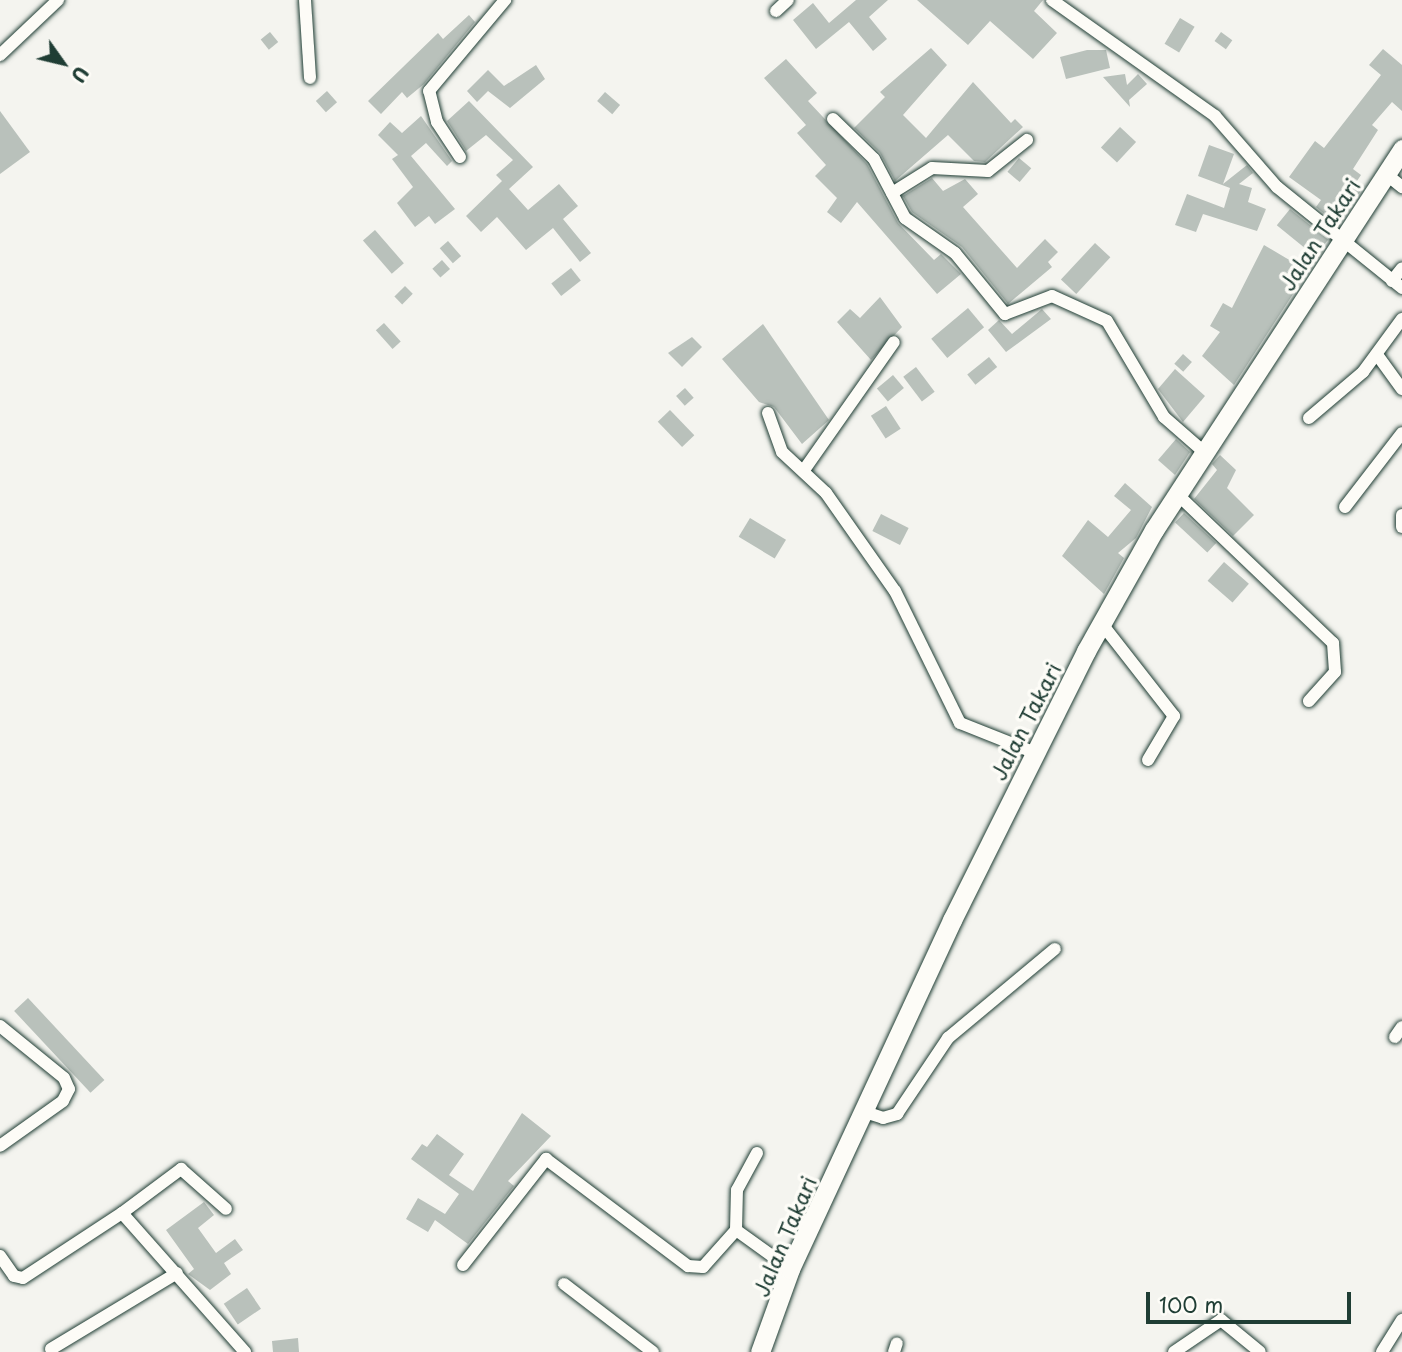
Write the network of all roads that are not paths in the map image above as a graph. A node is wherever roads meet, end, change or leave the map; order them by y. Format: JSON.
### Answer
{"nodes":[{"id":1,"x":58,"y":0,"type":"edge"},
{"id":2,"x":305,"y":0,"type":"edge"},
{"id":3,"x":505,"y":0,"type":"edge"},
{"id":4,"x":788,"y":0,"type":"edge"},
{"id":5,"x":1052,"y":0,"type":"edge"},
{"id":6,"x":776,"y":11,"type":"dead end"},
{"id":7,"x":0,"y":55,"type":"edge"},
{"id":8,"x":310,"y":78,"type":"dead end"},
{"id":9,"x":833,"y":119,"type":"dead end"},
{"id":10,"x":1027,"y":141,"type":"dead end"},
{"id":11,"x":1402,"y":149,"type":"edge"},
{"id":12,"x":460,"y":157,"type":"dead end"},
{"id":13,"x":1385,"y":174,"type":"junction"},
{"id":14,"x":1402,"y":187,"type":"edge"},
{"id":15,"x":892,"y":193,"type":"junction"},
{"id":16,"x":1341,"y":242,"type":"junction"},
{"id":17,"x":1402,"y":268,"type":"edge"},
{"id":18,"x":1397,"y":284,"type":"edge"},
{"id":19,"x":1402,"y":318,"type":"edge"},
{"id":20,"x":894,"y":342,"type":"dead end"},
{"id":21,"x":1378,"y":356,"type":"junction"},
{"id":22,"x":1402,"y":389,"type":"edge"},
{"id":23,"x":768,"y":413,"type":"dead end"},
{"id":24,"x":1309,"y":418,"type":"dead end"},
{"id":25,"x":1402,"y":433,"type":"edge"},
{"id":26,"x":1203,"y":451,"type":"junction"},
{"id":27,"x":804,"y":470,"type":"junction"},
{"id":28,"x":1177,"y":494,"type":"junction"},
{"id":29,"x":1345,"y":507,"type":"dead end"},
{"id":30,"x":1402,"y":515,"type":"edge"},
{"id":31,"x":1402,"y":527,"type":"edge"},
{"id":32,"x":1102,"y":624,"type":"junction"},
{"id":33,"x":1310,"y":701,"type":"dead end"},
{"id":34,"x":1033,"y":752,"type":"junction"},
{"id":35,"x":1148,"y":760,"type":"dead end"},
{"id":36,"x":1055,"y":949,"type":"dead end"},
{"id":37,"x":0,"y":1026,"type":"edge"},
{"id":38,"x":865,"y":1112,"type":"junction"},
{"id":39,"x":0,"y":1146,"type":"edge"},
{"id":40,"x":757,"y":1153,"type":"dead end"},
{"id":41,"x":226,"y":1209,"type":"dead end"},
{"id":42,"x":122,"y":1213,"type":"junction"},
{"id":43,"x":736,"y":1230,"type":"junction"},
{"id":44,"x":0,"y":1256,"type":"edge"},
{"id":45,"x":463,"y":1265,"type":"dead end"},
{"id":46,"x":790,"y":1269,"type":"junction"},
{"id":47,"x":177,"y":1273,"type":"junction"},
{"id":48,"x":564,"y":1284,"type":"dead end"},
{"id":49,"x":1402,"y":1320,"type":"edge"},
{"id":50,"x":51,"y":1349,"type":"dead end"},
{"id":51,"x":244,"y":1352,"type":"edge"},
{"id":52,"x":653,"y":1352,"type":"edge"},
{"id":53,"x":760,"y":1352,"type":"edge"},
{"id":54,"x":1174,"y":1352,"type":"edge"},
{"id":55,"x":1260,"y":1352,"type":"edge"},
{"id":56,"x":1382,"y":1352,"type":"edge"}],
"edges":[{"from":1,"to":7,"type":"street"},
{"from":2,"to":8,"type":"street"},
{"from":3,"to":12,"type":"street"},
{"from":4,"to":6,"type":"street"},
{"from":5,"to":16,"type":"street"},
{"from":9,"to":15,"type":"street"},
{"from":10,"to":15,"type":"street"},
{"from":11,"to":13,"type":"street","name":"Jalan Takari"},
{"from":13,"to":14,"type":"street"},
{"from":13,"to":16,"type":"street","name":"Jalan Takari"},
{"from":15,"to":26,"type":"street"},
{"from":16,"to":18,"type":"street"},
{"from":16,"to":26,"type":"street","name":"Jalan Takari"},
{"from":17,"to":18,"type":"street"},
{"from":19,"to":21,"type":"street"},
{"from":20,"to":27,"type":"street"},
{"from":21,"to":22,"type":"street"},
{"from":21,"to":24,"type":"street"},
{"from":23,"to":27,"type":"street"},
{"from":25,"to":29,"type":"street"},
{"from":26,"to":28,"type":"street","name":"Jalan Takari"},
{"from":27,"to":34,"type":"street"},
{"from":28,"to":32,"type":"street","name":"Jalan Takari"},
{"from":28,"to":33,"type":"street"},
{"from":30,"to":31,"type":"street"},
{"from":32,"to":34,"type":"street","name":"Jalan Takari"},
{"from":32,"to":35,"type":"street"},
{"from":34,"to":38,"type":"street","name":"Jalan Takari"},
{"from":36,"to":38,"type":"street"},
{"from":37,"to":39,"type":"street"},
{"from":38,"to":46,"type":"street","name":"Jalan Takari"},
{"from":40,"to":43,"type":"street"},
{"from":41,"to":42,"type":"street"},
{"from":42,"to":44,"type":"street"},
{"from":42,"to":47,"type":"street"},
{"from":43,"to":45,"type":"street"},
{"from":43,"to":46,"type":"street"},
{"from":46,"to":53,"type":"street","name":"Jalan Takari"},
{"from":47,"to":50,"type":"street"},
{"from":47,"to":51,"type":"street"},
{"from":48,"to":52,"type":"street"},
{"from":49,"to":56,"type":"street"},
{"from":54,"to":55,"type":"street"}]}
